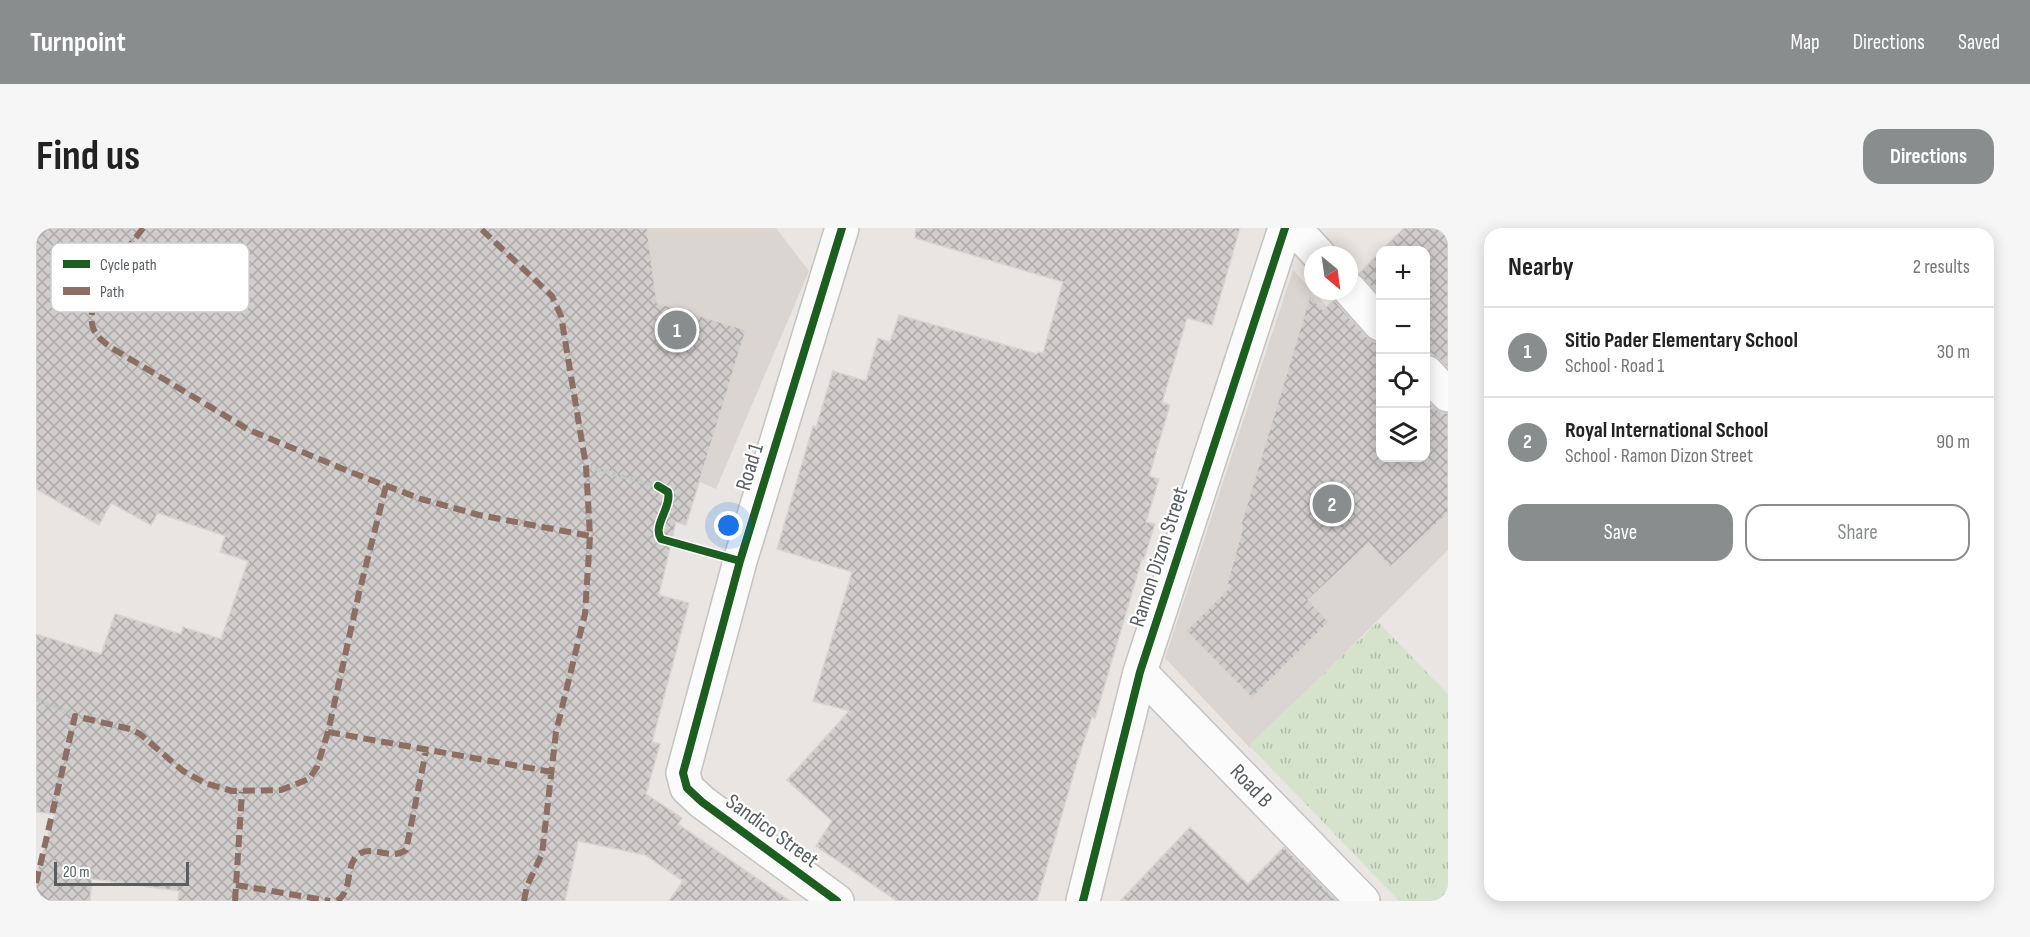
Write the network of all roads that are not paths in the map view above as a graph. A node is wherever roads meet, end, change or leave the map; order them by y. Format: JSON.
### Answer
{"nodes":[{"id":1,"x":1285,"y":228,"type":"edge"},
{"id":2,"x":1294,"y":228,"type":"edge"},
{"id":3,"x":830,"y":235,"type":"edge"},
{"id":4,"x":1310,"y":246,"type":"edge"},
{"id":5,"x":1358,"y":299,"type":"edge"},
{"id":6,"x":1376,"y":319,"type":"edge"},
{"id":7,"x":1430,"y":377,"type":"edge"},
{"id":8,"x":1448,"y":395,"type":"edge"},
{"id":9,"x":1140,"y":672,"type":"junction"},
{"id":10,"x":687,"y":788,"type":"joint"},
{"id":11,"x":837,"y":901,"type":"edge"},
{"id":12,"x":1083,"y":901,"type":"edge"},
{"id":13,"x":1363,"y":901,"type":"edge"}],
"edges":[{"from":1,"to":9,"type":"street","name":"Ramon Dizon Street"},
{"from":2,"to":4,"type":"street"},
{"from":3,"to":10,"type":"street","name":"Road 1"},
{"from":5,"to":6,"type":"street"},
{"from":7,"to":8,"type":"street"},
{"from":9,"to":12,"type":"street","name":"Ramon Dizon Street"},
{"from":9,"to":13,"type":"street","name":"Road B"},
{"from":10,"to":11,"type":"street","name":"Sandico Street"}]}
